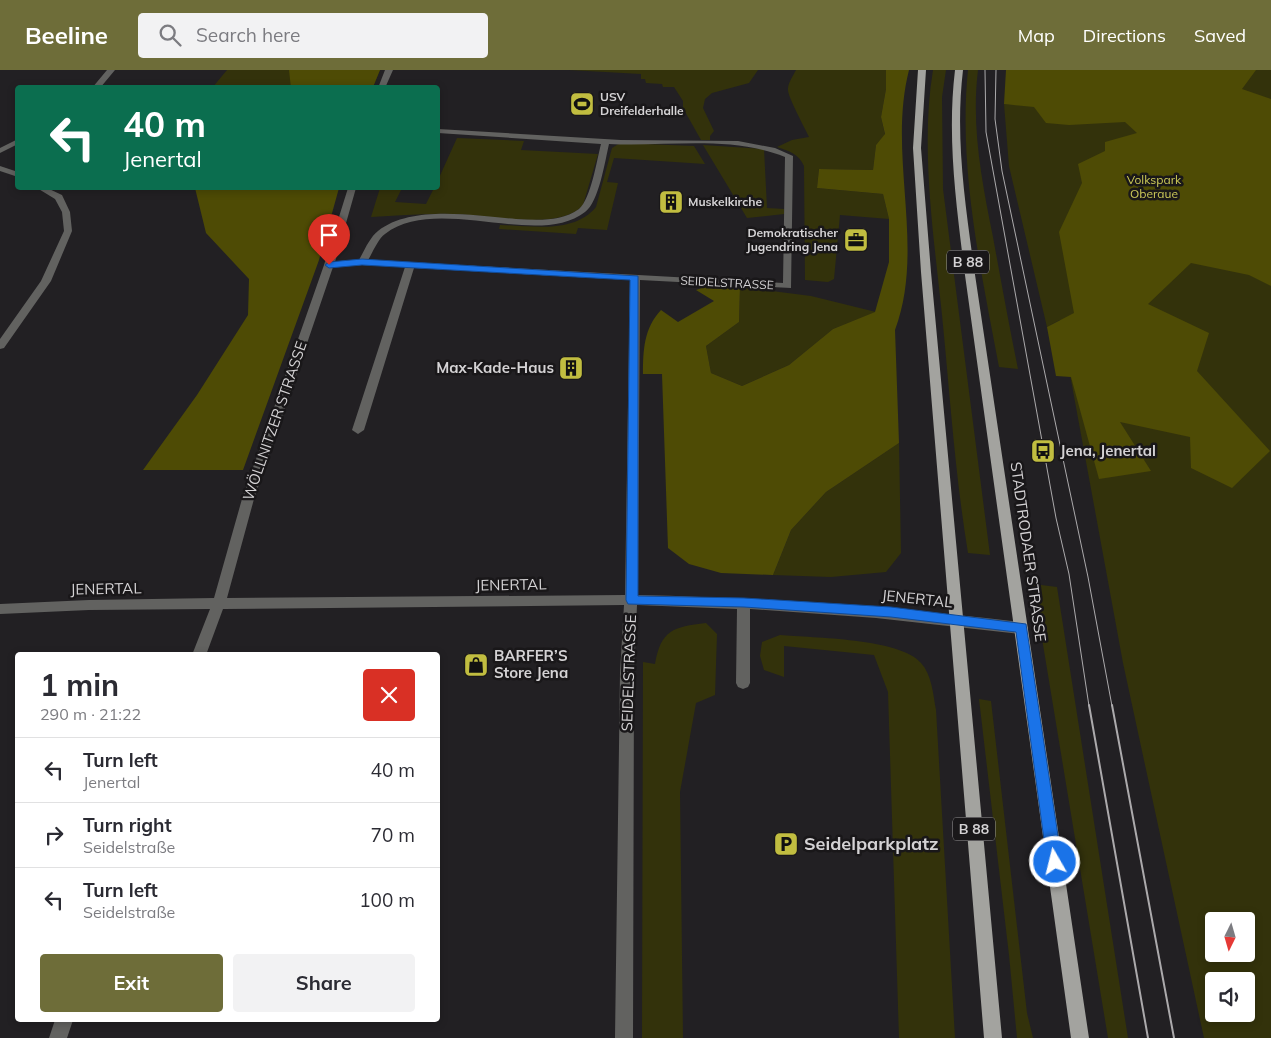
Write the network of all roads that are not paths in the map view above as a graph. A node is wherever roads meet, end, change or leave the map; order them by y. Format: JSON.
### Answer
{"nodes":[{"id":1,"x":111,"y":70,"type":"edge"},
{"id":2,"x":389,"y":70,"type":"edge"},
{"id":3,"x":922,"y":70,"type":"edge"},
{"id":4,"x":959,"y":70,"type":"edge"},
{"id":5,"x":98,"y":85,"type":"edge"},
{"id":6,"x":382,"y":85,"type":"edge"},
{"id":7,"x":440,"y":131,"type":"edge"},
{"id":8,"x":606,"y":140,"type":"junction"},
{"id":9,"x":15,"y":143,"type":"edge"},
{"id":10,"x":0,"y":152,"type":"edge"},
{"id":11,"x":0,"y":168,"type":"edge"},
{"id":12,"x":15,"y":174,"type":"edge"},
{"id":13,"x":45,"y":190,"type":"edge"},
{"id":14,"x":351,"y":190,"type":"edge"},
{"id":15,"x":362,"y":262,"type":"junction"},
{"id":16,"x":329,"y":265,"type":"junction"},
{"id":17,"x":410,"y":265,"type":"junction"},
{"id":18,"x":635,"y":278,"type":"junction"},
{"id":19,"x":0,"y":346,"type":"edge"},
{"id":20,"x":358,"y":430,"type":"dead end"},
{"id":21,"x":632,"y":600,"type":"junction"},
{"id":22,"x":744,"y":602,"type":"junction"},
{"id":23,"x":218,"y":605,"type":"junction"},
{"id":24,"x":0,"y":609,"type":"edge"},
{"id":25,"x":955,"y":619,"type":"junction"},
{"id":26,"x":1021,"y":628,"type":"junction"},
{"id":27,"x":201,"y":652,"type":"edge"},
{"id":28,"x":743,"y":683,"type":"dead end"},
{"id":29,"x":63,"y":1022,"type":"edge"},
{"id":30,"x":58,"y":1038,"type":"edge"},
{"id":31,"x":624,"y":1038,"type":"edge"},
{"id":32,"x":993,"y":1038,"type":"edge"},
{"id":33,"x":1080,"y":1038,"type":"edge"}],
"edges":[{"from":1,"to":5,"type":"street"},
{"from":2,"to":6,"type":"street"},
{"from":3,"to":25,"type":"main road","number":"B 88"},
{"from":4,"to":26,"type":"main road","name":"STADTRODAER STRASSE","number":"B 88"},
{"from":7,"to":8,"type":"street"},
{"from":8,"to":15,"type":"street"},
{"from":8,"to":18,"type":"street","name":"SEIDELSTRASSE"},
{"from":9,"to":10,"type":"street"},
{"from":11,"to":12,"type":"street"},
{"from":13,"to":19,"type":"street"},
{"from":14,"to":16,"type":"street","name":"WÖLLNITZER STRASSE"},
{"from":15,"to":16,"type":"street","name":"SEIDELSTRASSE"},
{"from":15,"to":17,"type":"street","name":"SEIDELSTRASSE"},
{"from":16,"to":23,"type":"street","name":"WÖLLNITZER STRASSE"},
{"from":17,"to":18,"type":"street","name":"SEIDELSTRASSE"},
{"from":17,"to":20,"type":"street"},
{"from":18,"to":21,"type":"street","name":"SEIDELSTRASSE"},
{"from":21,"to":22,"type":"street","name":"JENERTAL"},
{"from":21,"to":23,"type":"street","name":"JENERTAL"},
{"from":21,"to":31,"type":"street","name":"SEIDELSTRASSE"},
{"from":22,"to":25,"type":"street","name":"JENERTAL"},
{"from":22,"to":28,"type":"street"},
{"from":23,"to":24,"type":"street","name":"JENERTAL"},
{"from":23,"to":27,"type":"street","name":"WÖLLNITZER STRASSE"},
{"from":25,"to":26,"type":"street","name":"JENERTAL"},
{"from":25,"to":32,"type":"main road","number":"B 88"},
{"from":26,"to":33,"type":"main road","name":"STADTRODAER STRASSE","number":"B 88"},
{"from":29,"to":30,"type":"street"}]}
